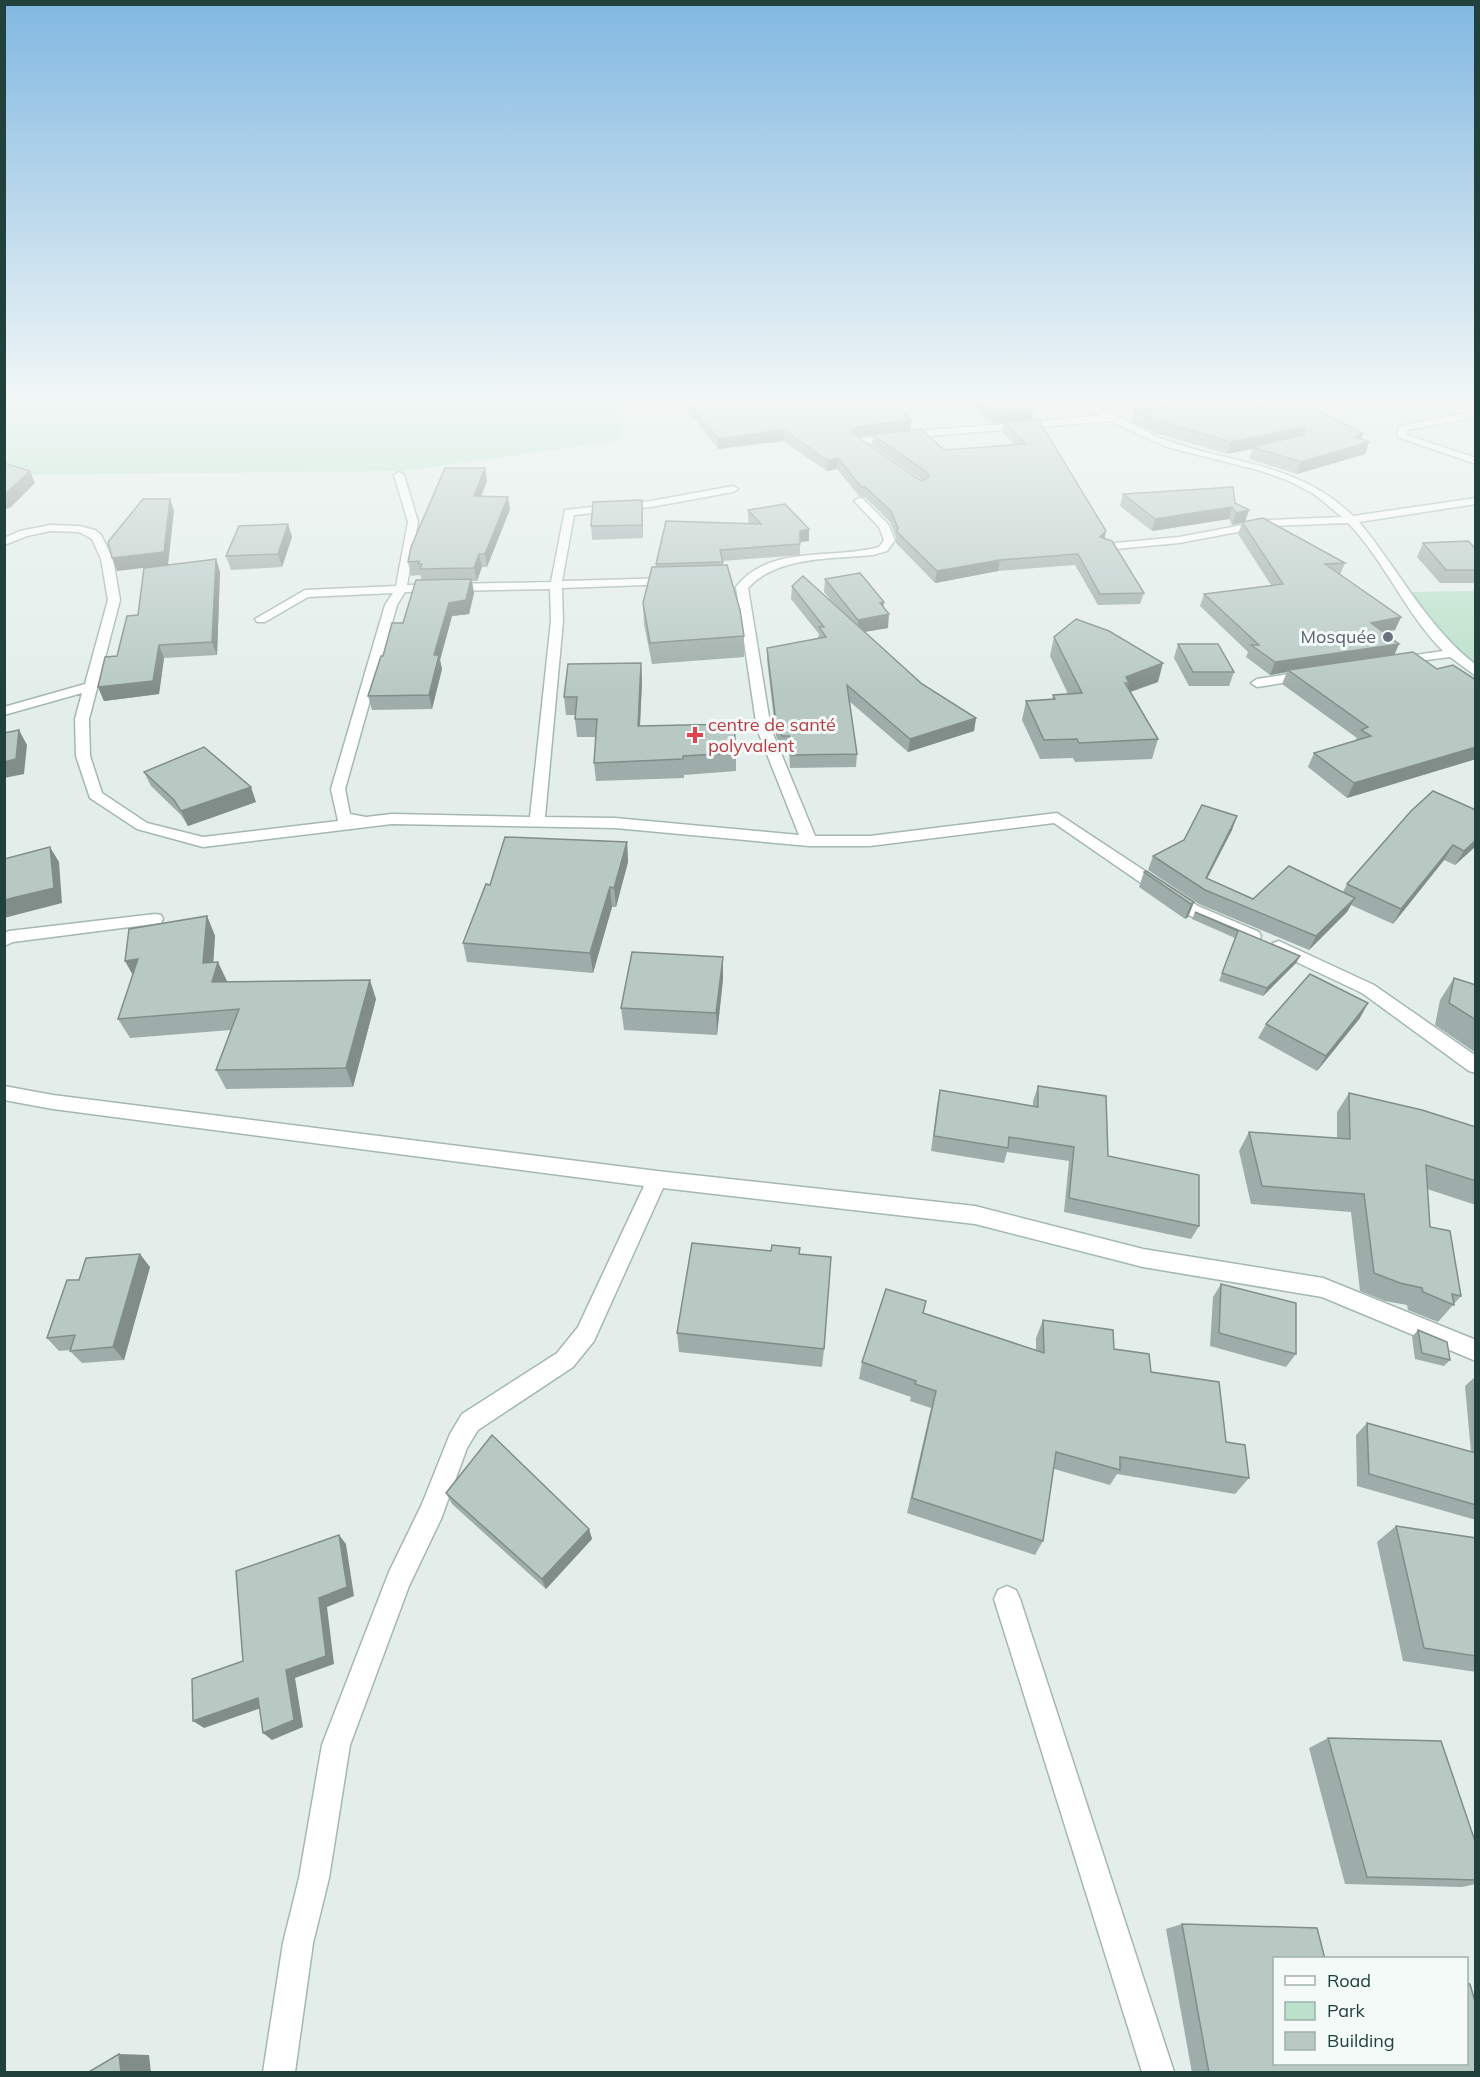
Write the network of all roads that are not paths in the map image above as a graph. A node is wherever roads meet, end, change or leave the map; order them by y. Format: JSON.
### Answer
{"nodes":[{"id":1,"x":406,"y":498,"type":"edge"},
{"id":2,"x":685,"y":498,"type":"edge"},
{"id":3,"x":1325,"y":498,"type":"edge"},
{"id":4,"x":859,"y":501,"type":"edge"},
{"id":5,"x":1476,"y":501,"type":"edge"},
{"id":6,"x":1351,"y":520,"type":"junction"},
{"id":7,"x":4,"y":542,"type":"edge"},
{"id":8,"x":1105,"y":547,"type":"edge"},
{"id":9,"x":688,"y":580,"type":"edge"},
{"id":10,"x":556,"y":585,"type":"junction"},
{"id":11,"x":401,"y":589,"type":"junction"},
{"id":12,"x":261,"y":619,"type":"dead end"},
{"id":13,"x":1453,"y":653,"type":"junction"},
{"id":14,"x":1381,"y":664,"type":"edge"},
{"id":15,"x":1324,"y":672,"type":"edge"},
{"id":16,"x":1476,"y":672,"type":"edge"},
{"id":17,"x":1257,"y":683,"type":"dead end"},
{"id":18,"x":90,"y":687,"type":"junction"},
{"id":19,"x":4,"y":711,"type":"edge"},
{"id":20,"x":377,"y":821,"type":"junction"},
{"id":21,"x":537,"y":822,"type":"junction"},
{"id":22,"x":809,"y":841,"type":"junction"},
{"id":23,"x":155,"y":919,"type":"dead end"},
{"id":24,"x":4,"y":940,"type":"edge"},
{"id":25,"x":1476,"y":1066,"type":"edge"},
{"id":26,"x":4,"y":1093,"type":"edge"},
{"id":27,"x":657,"y":1179,"type":"junction"},
{"id":28,"x":1476,"y":1351,"type":"edge"},
{"id":29,"x":1007,"y":1599,"type":"dead end"},
{"id":30,"x":279,"y":2073,"type":"edge"},
{"id":31,"x":1158,"y":2073,"type":"edge"}],
"edges":[{"from":1,"to":11,"type":"street"},
{"from":2,"to":10,"type":"street"},
{"from":3,"to":6,"type":"street"},
{"from":4,"to":22,"type":"street"},
{"from":5,"to":6,"type":"street"},
{"from":6,"to":8,"type":"street"},
{"from":6,"to":13,"type":"street"},
{"from":7,"to":18,"type":"street"},
{"from":9,"to":10,"type":"street"},
{"from":10,"to":11,"type":"street"},
{"from":10,"to":21,"type":"street"},
{"from":11,"to":12,"type":"street"},
{"from":11,"to":20,"type":"street"},
{"from":13,"to":14,"type":"street"},
{"from":13,"to":16,"type":"street"},
{"from":15,"to":17,"type":"street"},
{"from":18,"to":19,"type":"street"},
{"from":18,"to":20,"type":"street"},
{"from":20,"to":21,"type":"street"},
{"from":21,"to":22,"type":"street"},
{"from":22,"to":25,"type":"street"},
{"from":23,"to":24,"type":"street"},
{"from":26,"to":27,"type":"street"},
{"from":27,"to":28,"type":"street"},
{"from":27,"to":30,"type":"street"},
{"from":29,"to":31,"type":"street"}]}
